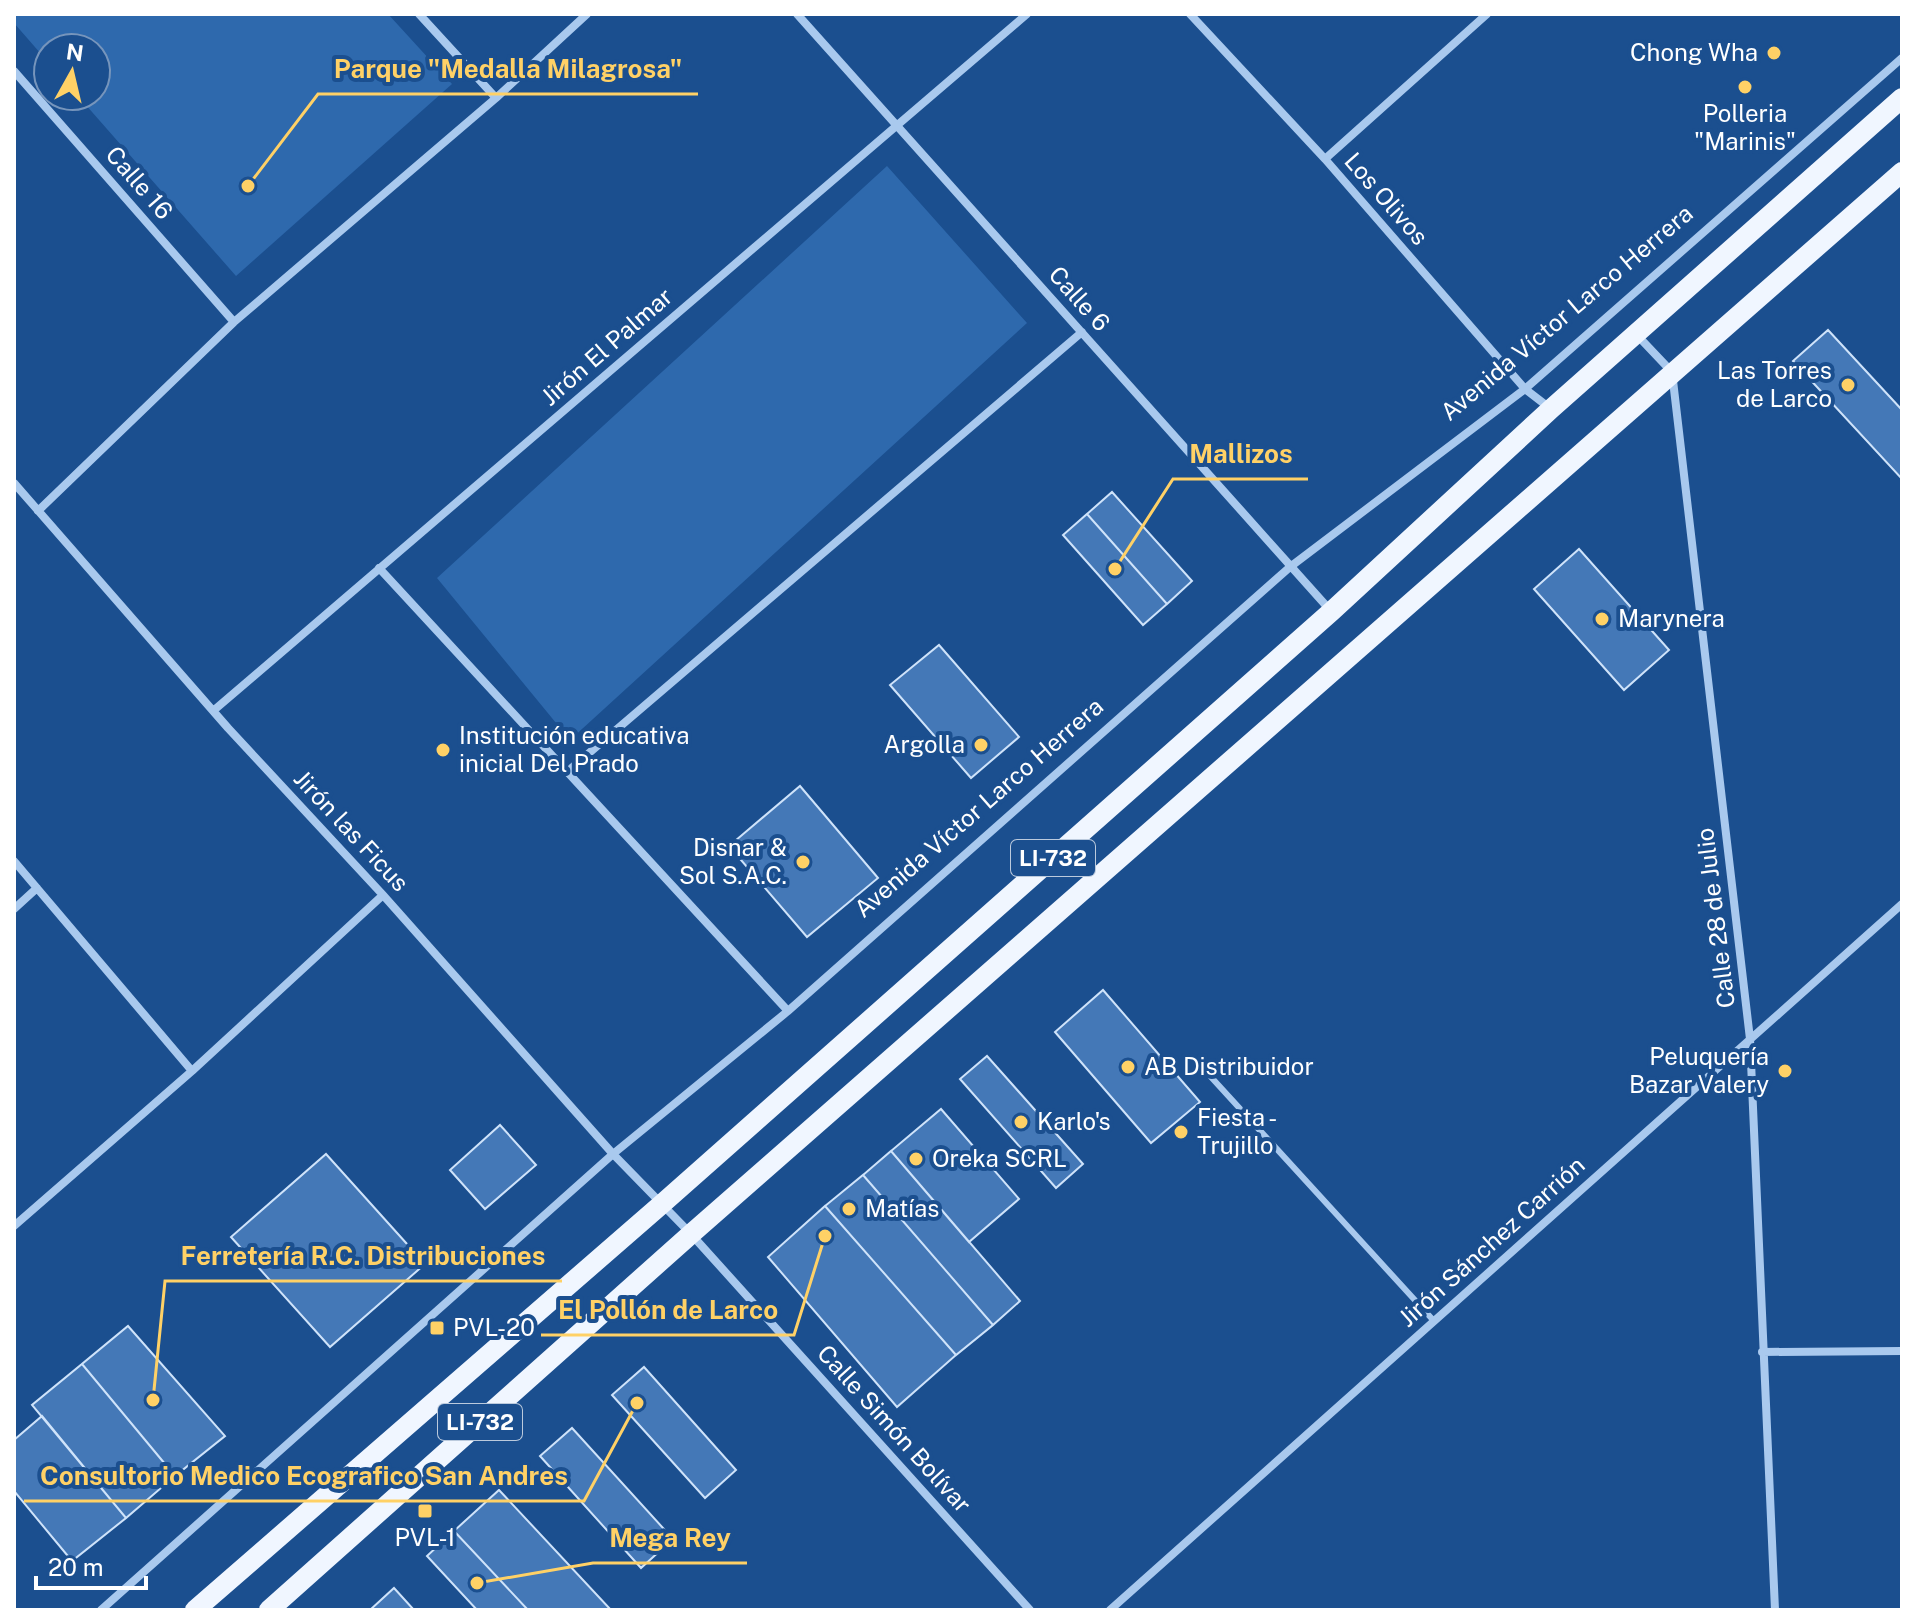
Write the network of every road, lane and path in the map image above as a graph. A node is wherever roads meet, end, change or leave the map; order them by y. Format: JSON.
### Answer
{"nodes":[{"id":1,"x":419,"y":14,"type":"edge"},
{"id":2,"x":587,"y":14,"type":"edge"},
{"id":3,"x":797,"y":14,"type":"edge"},
{"id":4,"x":1027,"y":14,"type":"edge"},
{"id":5,"x":1190,"y":14,"type":"edge"},
{"id":6,"x":1487,"y":14,"type":"edge"},
{"id":7,"x":1902,"y":58,"type":"edge"},
{"id":8,"x":14,"y":71,"type":"edge"},
{"id":9,"x":496,"y":98,"type":"junction"},
{"id":10,"x":1902,"y":98,"type":"edge"},
{"id":11,"x":897,"y":125,"type":"junction"},
{"id":12,"x":1325,"y":159,"type":"junction"},
{"id":13,"x":1902,"y":172,"type":"edge"},
{"id":14,"x":234,"y":322,"type":"junction"},
{"id":15,"x":1082,"y":332,"type":"junction"},
{"id":16,"x":1636,"y":334,"type":"junction"},
{"id":17,"x":1672,"y":372,"type":"junction"},
{"id":18,"x":1525,"y":389,"type":"junction"},
{"id":19,"x":1551,"y":409,"type":"junction"},
{"id":20,"x":14,"y":483,"type":"edge"},
{"id":21,"x":38,"y":511,"type":"junction"},
{"id":22,"x":1290,"y":567,"type":"junction"},
{"id":23,"x":379,"y":568,"type":"junction"},
{"id":24,"x":1332,"y":611,"type":"junction"},
{"id":25,"x":213,"y":711,"type":"junction"},
{"id":26,"x":568,"y":771,"type":"junction"},
{"id":27,"x":14,"y":861,"type":"edge"},
{"id":28,"x":37,"y":888,"type":"junction"},
{"id":29,"x":383,"y":895,"type":"junction"},
{"id":30,"x":1902,"y":904,"type":"edge"},
{"id":31,"x":14,"y":909,"type":"edge"},
{"id":32,"x":788,"y":1011,"type":"junction"},
{"id":33,"x":1750,"y":1039,"type":"junction"},
{"id":34,"x":192,"y":1071,"type":"junction"},
{"id":35,"x":1211,"y":1077,"type":"dead end"},
{"id":36,"x":613,"y":1154,"type":"junction"},
{"id":37,"x":663,"y":1203,"type":"junction"},
{"id":38,"x":14,"y":1226,"type":"edge"},
{"id":39,"x":691,"y":1234,"type":"junction"},
{"id":40,"x":1434,"y":1321,"type":"junction"},
{"id":41,"x":1902,"y":1351,"type":"edge"},
{"id":42,"x":1762,"y":1352,"type":"junction"},
{"id":43,"x":101,"y":1610,"type":"edge"},
{"id":44,"x":195,"y":1610,"type":"edge"},
{"id":45,"x":269,"y":1610,"type":"edge"},
{"id":46,"x":1030,"y":1610,"type":"edge"},
{"id":47,"x":1110,"y":1610,"type":"edge"},
{"id":48,"x":1775,"y":1610,"type":"edge"}],
"edges":[{"from":1,"to":9,"type":"street"},
{"from":2,"to":9,"type":"street"},
{"from":3,"to":11,"type":"street","name":"Calle 6"},
{"from":4,"to":11,"type":"street","name":"Jirón El Palmar"},
{"from":5,"to":12,"type":"street","name":"Los Olivos"},
{"from":6,"to":12,"type":"street"},
{"from":7,"to":18,"type":"street","name":"Avenida Víctor Larco Herrera"},
{"from":8,"to":14,"type":"street","name":"Calle 16"},
{"from":9,"to":14,"type":"street"},
{"from":10,"to":16,"type":"main road","number":"LI-732"},
{"from":11,"to":15,"type":"street","name":"Calle 6"},
{"from":11,"to":23,"type":"street","name":"Jirón El Palmar"},
{"from":12,"to":18,"type":"street","name":"Los Olivos"},
{"from":13,"to":17,"type":"main road","number":"LI-732"},
{"from":14,"to":21,"type":"street"},
{"from":15,"to":22,"type":"street","name":"Calle 6"},
{"from":15,"to":26,"type":"street"},
{"from":16,"to":17,"type":"street"},
{"from":16,"to":19,"type":"main road","number":"LI-732"},
{"from":17,"to":33,"type":"street","name":"Calle 28 de Julio"},
{"from":17,"to":39,"type":"main road","number":"LI-732"},
{"from":18,"to":19,"type":"street","name":"Los Olivos"},
{"from":18,"to":22,"type":"street","name":"Avenida Víctor Larco Herrera"},
{"from":19,"to":24,"type":"main road","number":"LI-732"},
{"from":20,"to":21,"type":"street","name":"Jirón las Ficus"},
{"from":21,"to":25,"type":"street","name":"Jirón las Ficus"},
{"from":22,"to":24,"type":"street","name":"Calle 6"},
{"from":22,"to":32,"type":"street","name":"Avenida Víctor Larco Herrera"},
{"from":23,"to":25,"type":"street","name":"Jirón El Palmar"},
{"from":23,"to":26,"type":"street"},
{"from":24,"to":37,"type":"main road","number":"LI-732"},
{"from":25,"to":29,"type":"street","name":"Jirón las Ficus"},
{"from":26,"to":32,"type":"street"},
{"from":27,"to":28,"type":"street"},
{"from":28,"to":31,"type":"street"},
{"from":28,"to":34,"type":"street"},
{"from":29,"to":34,"type":"street"},
{"from":29,"to":36,"type":"street","name":"Jirón las Ficus"},
{"from":30,"to":33,"type":"street","name":"Jirón Sánchez Carrión"},
{"from":32,"to":36,"type":"street","name":"Avenida Víctor Larco Herrera"},
{"from":33,"to":40,"type":"street","name":"Jirón Sánchez Carrión"},
{"from":33,"to":42,"type":"street","name":"Calle 28 de Julio"},
{"from":34,"to":38,"type":"street"},
{"from":35,"to":40,"type":"lane"},
{"from":36,"to":37,"type":"street","name":"Jirón las Ficus"},
{"from":36,"to":43,"type":"street","name":"Avenida Víctor Larco Herrera"},
{"from":37,"to":39,"type":"street","name":"Calle Simón Bolívar"},
{"from":37,"to":44,"type":"main road","number":"LI-732"},
{"from":39,"to":45,"type":"main road","number":"LI-732"},
{"from":39,"to":46,"type":"street","name":"Calle Simón Bolívar"},
{"from":40,"to":47,"type":"street","name":"Jirón Sánchez Carrión"},
{"from":41,"to":42,"type":"street"},
{"from":42,"to":48,"type":"street","name":"Calle 28 de Julio"}]}
